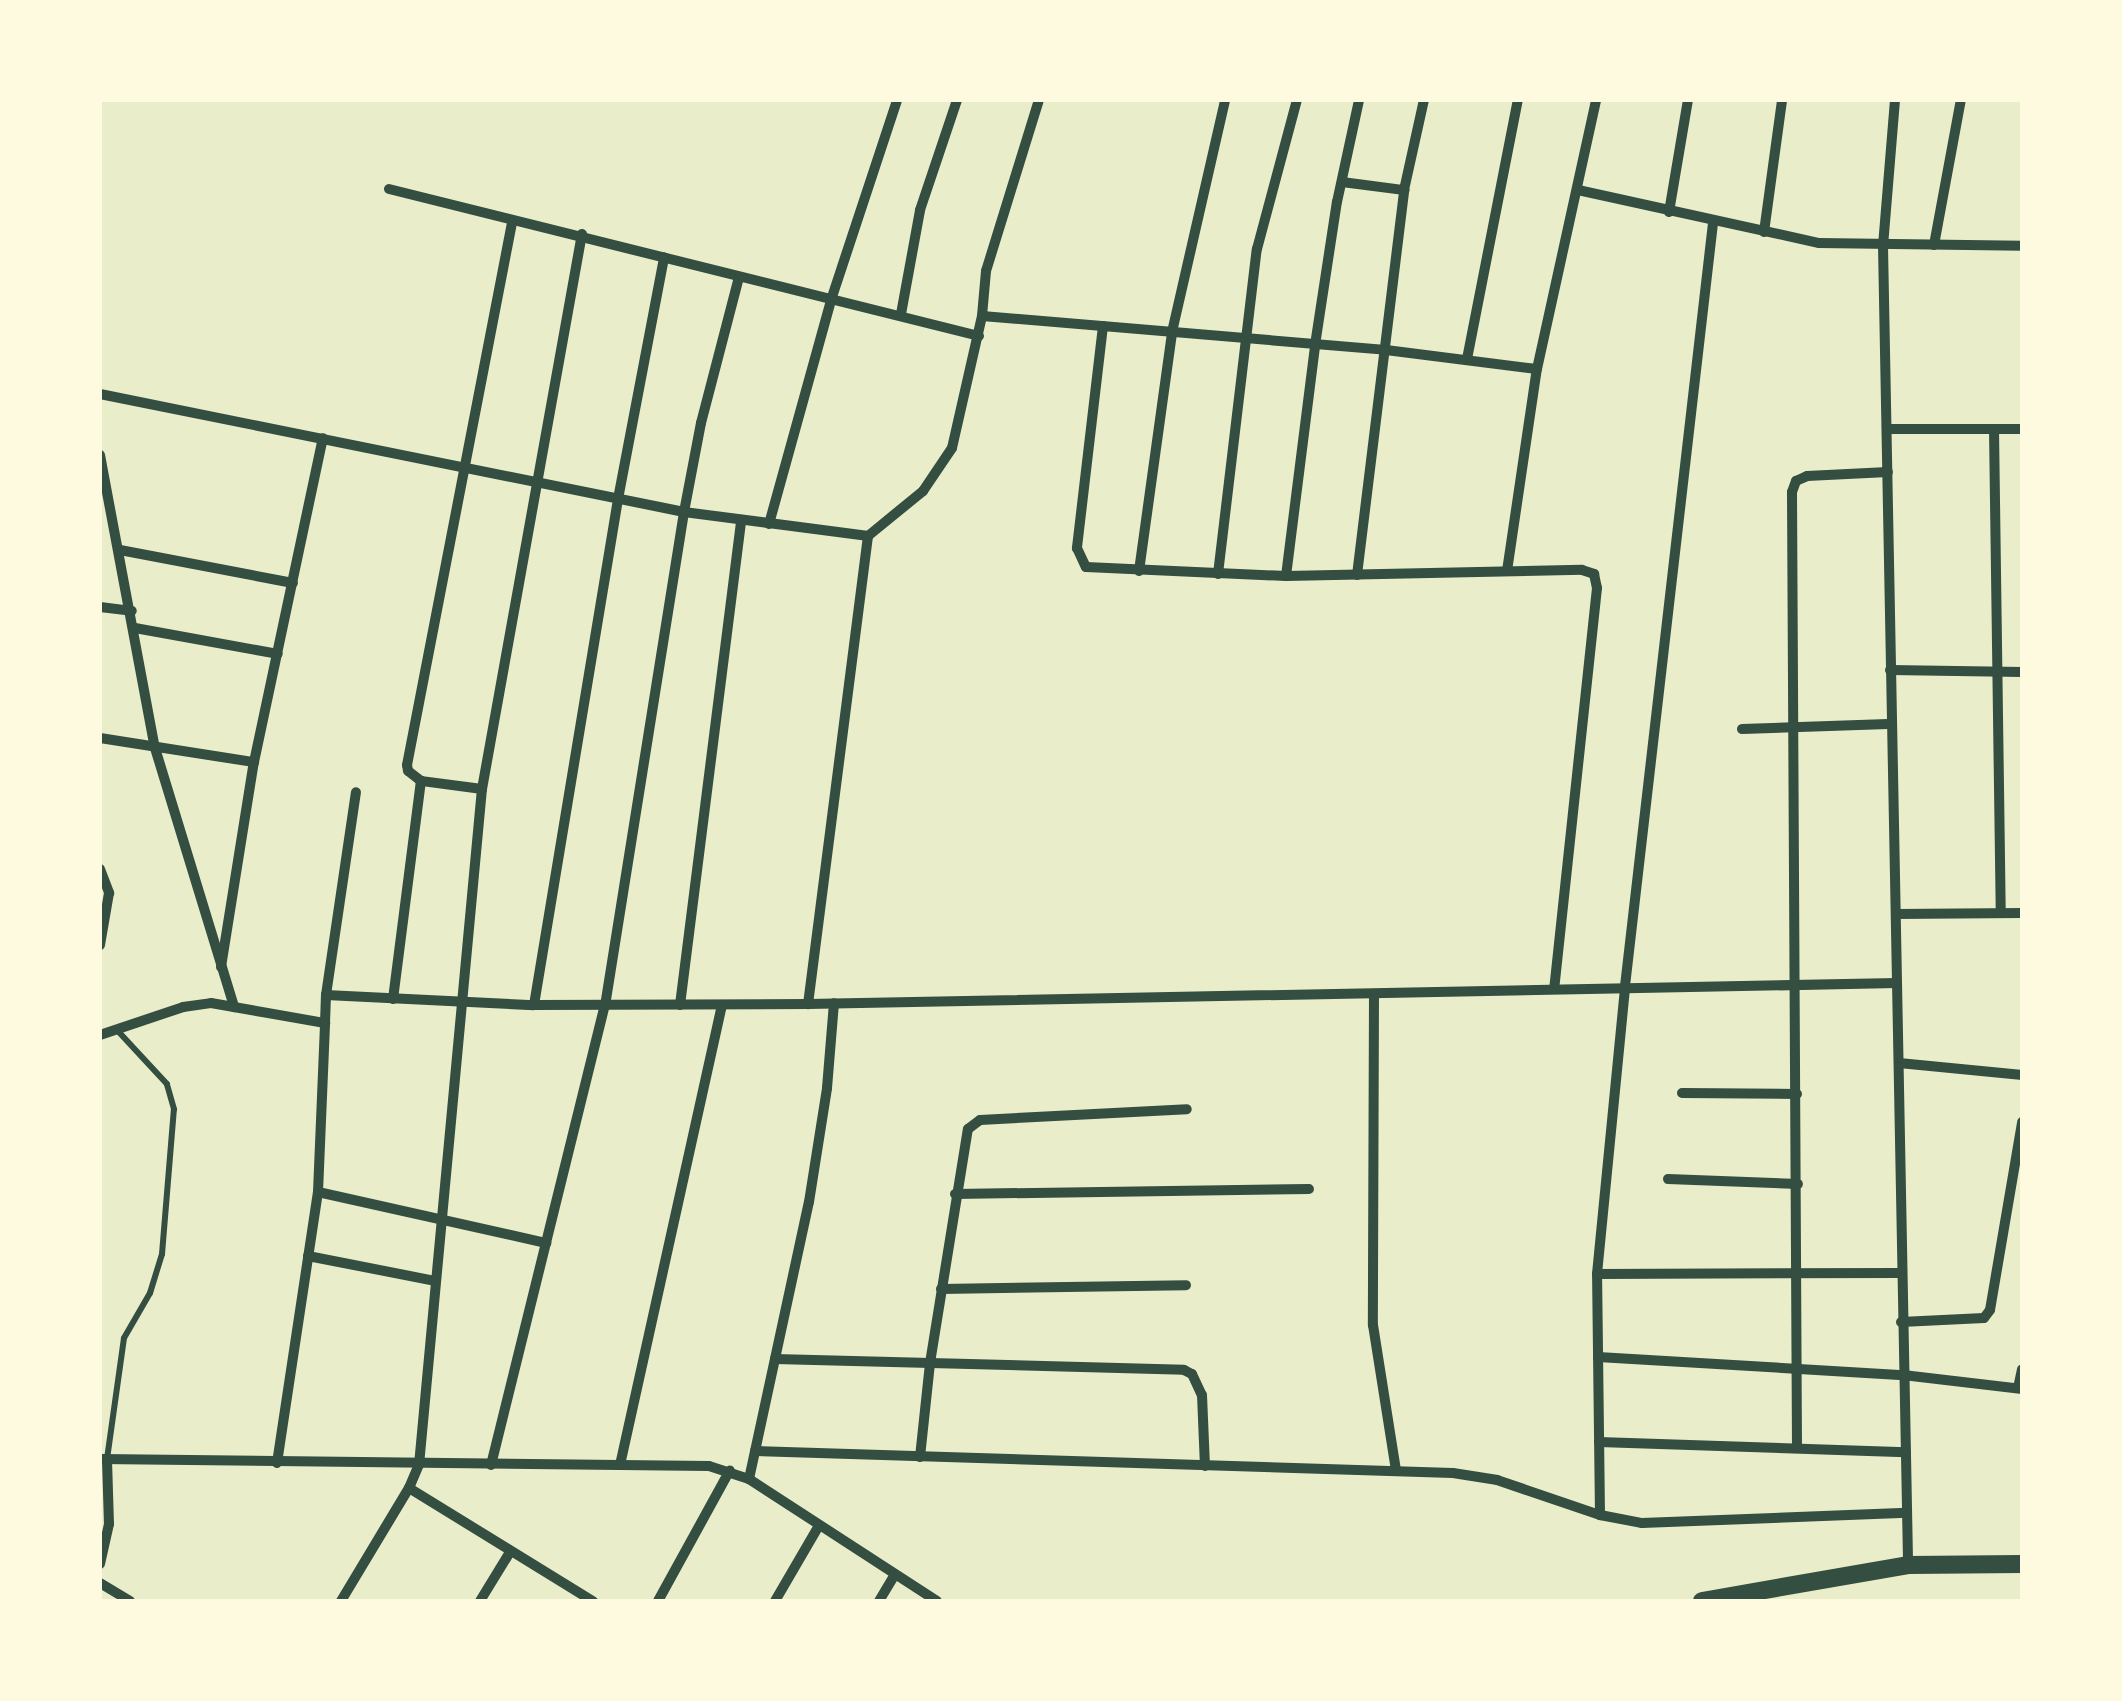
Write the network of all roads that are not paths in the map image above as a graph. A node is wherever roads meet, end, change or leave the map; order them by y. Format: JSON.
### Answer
{"nodes":[{"id":1,"x":897,"y":100,"type":"edge"},
{"id":2,"x":956,"y":100,"type":"edge"},
{"id":3,"x":1039,"y":100,"type":"edge"},
{"id":4,"x":1225,"y":100,"type":"edge"},
{"id":5,"x":1297,"y":100,"type":"edge"},
{"id":6,"x":1424,"y":100,"type":"edge"},
{"id":7,"x":1518,"y":100,"type":"edge"},
{"id":8,"x":1596,"y":100,"type":"edge"},
{"id":9,"x":1688,"y":100,"type":"edge"},
{"id":10,"x":1782,"y":100,"type":"edge"},
{"id":11,"x":1895,"y":100,"type":"edge"},
{"id":12,"x":1961,"y":100,"type":"edge"},
{"id":13,"x":1355,"y":101,"type":"edge"},
{"id":14,"x":1342,"y":182,"type":"junction"},
{"id":15,"x":389,"y":188,"type":"dead end"},
{"id":16,"x":1404,"y":190,"type":"junction"},
{"id":17,"x":1578,"y":190,"type":"junction"},
{"id":18,"x":1670,"y":212,"type":"junction"},
{"id":19,"x":1713,"y":222,"type":"junction"},
{"id":20,"x":512,"y":223,"type":"junction"},
{"id":21,"x":1764,"y":232,"type":"junction"},
{"id":22,"x":2022,"y":232,"type":"edge"},
{"id":23,"x":582,"y":234,"type":"junction"},
{"id":24,"x":1934,"y":245,"type":"junction"},
{"id":25,"x":1882,"y":246,"type":"junction"},
{"id":26,"x":2021,"y":246,"type":"edge"},
{"id":27,"x":664,"y":258,"type":"junction"},
{"id":28,"x":739,"y":277,"type":"junction"},
{"id":29,"x":832,"y":297,"type":"junction"},
{"id":30,"x":901,"y":314,"type":"junction"},
{"id":31,"x":982,"y":316,"type":"junction"},
{"id":32,"x":1103,"y":326,"type":"junction"},
{"id":33,"x":1172,"y":332,"type":"junction"},
{"id":34,"x":979,"y":336,"type":"junction"},
{"id":35,"x":1243,"y":338,"type":"junction"},
{"id":36,"x":1314,"y":345,"type":"junction"},
{"id":37,"x":1386,"y":350,"type":"junction"},
{"id":38,"x":1468,"y":359,"type":"junction"},
{"id":39,"x":1537,"y":369,"type":"junction"},
{"id":40,"x":100,"y":394,"type":"edge"},
{"id":41,"x":1887,"y":429,"type":"junction"},
{"id":42,"x":2022,"y":429,"type":"edge"},
{"id":43,"x":1994,"y":430,"type":"junction"},
{"id":44,"x":323,"y":438,"type":"junction"},
{"id":45,"x":100,"y":455,"type":"edge"},
{"id":46,"x":463,"y":469,"type":"junction"},
{"id":47,"x":1888,"y":472,"type":"junction"},
{"id":48,"x":539,"y":484,"type":"junction"},
{"id":49,"x":618,"y":499,"type":"junction"},
{"id":50,"x":684,"y":512,"type":"junction"},
{"id":51,"x":741,"y":520,"type":"junction"},
{"id":52,"x":770,"y":524,"type":"junction"},
{"id":53,"x":868,"y":536,"type":"junction"},
{"id":54,"x":120,"y":550,"type":"junction"},
{"id":55,"x":1507,"y":571,"type":"junction"},
{"id":56,"x":1138,"y":572,"type":"junction"},
{"id":57,"x":1218,"y":574,"type":"junction"},
{"id":58,"x":1357,"y":574,"type":"junction"},
{"id":59,"x":1286,"y":576,"type":"junction"},
{"id":60,"x":293,"y":582,"type":"junction"},
{"id":61,"x":100,"y":607,"type":"edge"},
{"id":62,"x":132,"y":611,"type":"junction"},
{"id":63,"x":135,"y":628,"type":"junction"},
{"id":64,"x":278,"y":654,"type":"junction"},
{"id":65,"x":1890,"y":670,"type":"junction"},
{"id":66,"x":1997,"y":672,"type":"junction"},
{"id":67,"x":2022,"y":672,"type":"edge"},
{"id":68,"x":1792,"y":724,"type":"junction"},
{"id":69,"x":1888,"y":724,"type":"junction"},
{"id":70,"x":1742,"y":729,"type":"dead end"},
{"id":71,"x":100,"y":738,"type":"edge"},
{"id":72,"x":155,"y":748,"type":"junction"},
{"id":73,"x":254,"y":762,"type":"junction"},
{"id":74,"x":420,"y":781,"type":"junction"},
{"id":75,"x":482,"y":789,"type":"junction"},
{"id":76,"x":356,"y":792,"type":"dead end"},
{"id":77,"x":100,"y":870,"type":"edge"},
{"id":78,"x":2001,"y":913,"type":"junction"},
{"id":79,"x":2022,"y":913,"type":"edge"},
{"id":80,"x":1896,"y":914,"type":"junction"},
{"id":81,"x":100,"y":945,"type":"edge"},
{"id":82,"x":220,"y":973,"type":"junction"},
{"id":83,"x":1795,"y":983,"type":"junction"},
{"id":84,"x":1897,"y":983,"type":"junction"},
{"id":85,"x":1624,"y":986,"type":"junction"},
{"id":86,"x":1554,"y":988,"type":"junction"},
{"id":87,"x":1374,"y":994,"type":"junction"},
{"id":88,"x":326,"y":995,"type":"junction"},
{"id":89,"x":393,"y":1000,"type":"junction"},
{"id":90,"x":460,"y":1003,"type":"junction"},
{"id":91,"x":808,"y":1004,"type":"junction"},
{"id":92,"x":834,"y":1004,"type":"junction"},
{"id":93,"x":534,"y":1005,"type":"junction"},
{"id":94,"x":680,"y":1005,"type":"junction"},
{"id":95,"x":722,"y":1005,"type":"junction"},
{"id":96,"x":234,"y":1006,"type":"junction"},
{"id":97,"x":605,"y":1006,"type":"junction"},
{"id":98,"x":325,"y":1023,"type":"junction"},
{"id":99,"x":116,"y":1029,"type":"junction"},
{"id":100,"x":100,"y":1035,"type":"edge"},
{"id":101,"x":1899,"y":1063,"type":"junction"},
{"id":102,"x":2022,"y":1075,"type":"edge"},
{"id":103,"x":1682,"y":1093,"type":"dead end"},
{"id":104,"x":1796,"y":1094,"type":"junction"},
{"id":105,"x":1187,"y":1109,"type":"dead end"},
{"id":106,"x":2022,"y":1122,"type":"edge"},
{"id":107,"x":1668,"y":1179,"type":"dead end"},
{"id":108,"x":1798,"y":1184,"type":"junction"},
{"id":109,"x":1309,"y":1189,"type":"dead end"},
{"id":110,"x":318,"y":1192,"type":"junction"},
{"id":111,"x":955,"y":1194,"type":"junction"},
{"id":112,"x":441,"y":1222,"type":"junction"},
{"id":113,"x":546,"y":1243,"type":"junction"},
{"id":114,"x":308,"y":1256,"type":"junction"},
{"id":115,"x":1901,"y":1273,"type":"junction"},
{"id":116,"x":1597,"y":1274,"type":"junction"},
{"id":117,"x":1799,"y":1274,"type":"junction"},
{"id":118,"x":435,"y":1281,"type":"junction"},
{"id":119,"x":1186,"y":1285,"type":"dead end"},
{"id":120,"x":941,"y":1289,"type":"junction"},
{"id":121,"x":1901,"y":1322,"type":"junction"},
{"id":122,"x":1598,"y":1357,"type":"junction"},
{"id":123,"x":775,"y":1359,"type":"junction"},
{"id":124,"x":930,"y":1363,"type":"junction"},
{"id":125,"x":1799,"y":1368,"type":"junction"},
{"id":126,"x":2022,"y":1369,"type":"edge"},
{"id":127,"x":1903,"y":1375,"type":"junction"},
{"id":128,"x":2020,"y":1389,"type":"edge"},
{"id":129,"x":1599,"y":1442,"type":"junction"},
{"id":130,"x":1797,"y":1448,"type":"junction"},
{"id":131,"x":755,"y":1452,"type":"junction"},
{"id":132,"x":1906,"y":1452,"type":"junction"},
{"id":133,"x":920,"y":1457,"type":"junction"},
{"id":134,"x":103,"y":1460,"type":"edge"},
{"id":135,"x":277,"y":1463,"type":"junction"},
{"id":136,"x":418,"y":1465,"type":"junction"},
{"id":137,"x":491,"y":1465,"type":"junction"},
{"id":138,"x":620,"y":1465,"type":"junction"},
{"id":139,"x":1206,"y":1466,"type":"junction"},
{"id":140,"x":730,"y":1470,"type":"junction"},
{"id":141,"x":1396,"y":1470,"type":"junction"},
{"id":142,"x":749,"y":1478,"type":"junction"},
{"id":143,"x":409,"y":1488,"type":"junction"},
{"id":144,"x":1907,"y":1513,"type":"junction"},
{"id":145,"x":1600,"y":1515,"type":"junction"},
{"id":146,"x":818,"y":1527,"type":"junction"},
{"id":147,"x":510,"y":1552,"type":"junction"},
{"id":148,"x":100,"y":1564,"type":"edge"},
{"id":149,"x":2022,"y":1564,"type":"edge"},
{"id":150,"x":1908,"y":1565,"type":"junction"},
{"id":151,"x":894,"y":1576,"type":"junction"},
{"id":152,"x":100,"y":1583,"type":"edge"},
{"id":153,"x":130,"y":1601,"type":"edge"},
{"id":154,"x":341,"y":1601,"type":"edge"},
{"id":155,"x":480,"y":1601,"type":"edge"},
{"id":156,"x":593,"y":1601,"type":"edge"},
{"id":157,"x":658,"y":1601,"type":"edge"},
{"id":158,"x":774,"y":1601,"type":"edge"},
{"id":159,"x":880,"y":1601,"type":"edge"},
{"id":160,"x":937,"y":1601,"type":"edge"},
{"id":161,"x":1702,"y":1601,"type":"edge"}],
"edges":[{"from":1,"to":29,"type":"street"},
{"from":2,"to":30,"type":"street"},
{"from":3,"to":31,"type":"street"},
{"from":4,"to":33,"type":"street"},
{"from":5,"to":35,"type":"street"},
{"from":6,"to":16,"type":"street"},
{"from":7,"to":38,"type":"street"},
{"from":8,"to":17,"type":"street"},
{"from":9,"to":18,"type":"street"},
{"from":10,"to":21,"type":"street"},
{"from":11,"to":25,"type":"street"},
{"from":12,"to":24,"type":"street"},
{"from":13,"to":14,"type":"street"},
{"from":14,"to":16,"type":"street"},
{"from":14,"to":36,"type":"street"},
{"from":15,"to":20,"type":"street"},
{"from":16,"to":37,"type":"street"},
{"from":17,"to":18,"type":"street"},
{"from":17,"to":39,"type":"street"},
{"from":18,"to":19,"type":"street"},
{"from":19,"to":21,"type":"street"},
{"from":19,"to":85,"type":"street"},
{"from":20,"to":23,"type":"street"},
{"from":20,"to":46,"type":"street"},
{"from":21,"to":25,"type":"street"},
{"from":22,"to":26,"type":"street"},
{"from":23,"to":27,"type":"street"},
{"from":23,"to":48,"type":"street"},
{"from":24,"to":25,"type":"street"},
{"from":24,"to":26,"type":"street"},
{"from":25,"to":41,"type":"street"},
{"from":27,"to":28,"type":"street"},
{"from":27,"to":49,"type":"street"},
{"from":28,"to":29,"type":"street"},
{"from":28,"to":50,"type":"street"},
{"from":29,"to":30,"type":"street"},
{"from":29,"to":52,"type":"street"},
{"from":30,"to":34,"type":"street"},
{"from":31,"to":32,"type":"street"},
{"from":31,"to":34,"type":"street"},
{"from":32,"to":33,"type":"street"},
{"from":32,"to":56,"type":"street"},
{"from":33,"to":35,"type":"street"},
{"from":33,"to":56,"type":"street"},
{"from":34,"to":53,"type":"street"},
{"from":35,"to":36,"type":"street"},
{"from":35,"to":57,"type":"street"},
{"from":36,"to":37,"type":"street"},
{"from":36,"to":59,"type":"street"},
{"from":37,"to":38,"type":"street"},
{"from":37,"to":58,"type":"street"},
{"from":38,"to":39,"type":"street"},
{"from":39,"to":55,"type":"street"},
{"from":40,"to":44,"type":"street"},
{"from":41,"to":43,"type":"street"},
{"from":41,"to":47,"type":"street"},
{"from":42,"to":43,"type":"street"},
{"from":43,"to":66,"type":"street"},
{"from":44,"to":46,"type":"street"},
{"from":44,"to":60,"type":"street"},
{"from":45,"to":54,"type":"street"},
{"from":46,"to":48,"type":"street"},
{"from":46,"to":74,"type":"street"},
{"from":47,"to":65,"type":"street"},
{"from":47,"to":68,"type":"street"},
{"from":48,"to":49,"type":"street"},
{"from":48,"to":75,"type":"street"},
{"from":49,"to":50,"type":"street"},
{"from":49,"to":93,"type":"street"},
{"from":50,"to":51,"type":"street"},
{"from":50,"to":97,"type":"street"},
{"from":51,"to":52,"type":"street"},
{"from":51,"to":94,"type":"street"},
{"from":52,"to":53,"type":"street"},
{"from":53,"to":91,"type":"street"},
{"from":54,"to":60,"type":"street"},
{"from":54,"to":62,"type":"street"},
{"from":55,"to":58,"type":"street"},
{"from":55,"to":86,"type":"street"},
{"from":56,"to":57,"type":"street"},
{"from":57,"to":59,"type":"street"},
{"from":58,"to":59,"type":"street"},
{"from":60,"to":64,"type":"street"},
{"from":61,"to":62,"type":"street"},
{"from":62,"to":63,"type":"street"},
{"from":63,"to":64,"type":"street"},
{"from":63,"to":72,"type":"street"},
{"from":64,"to":73,"type":"street"},
{"from":65,"to":66,"type":"street"},
{"from":65,"to":69,"type":"street"},
{"from":66,"to":67,"type":"street"},
{"from":66,"to":78,"type":"street"},
{"from":68,"to":69,"type":"street"},
{"from":68,"to":70,"type":"street"},
{"from":68,"to":83,"type":"street"},
{"from":69,"to":80,"type":"street"},
{"from":71,"to":72,"type":"street"},
{"from":72,"to":73,"type":"street"},
{"from":72,"to":82,"type":"street"},
{"from":73,"to":82,"type":"street"},
{"from":74,"to":75,"type":"street"},
{"from":74,"to":89,"type":"street"},
{"from":75,"to":90,"type":"street"},
{"from":76,"to":88,"type":"street"},
{"from":77,"to":81,"type":"street"},
{"from":78,"to":79,"type":"street"},
{"from":78,"to":80,"type":"street"},
{"from":80,"to":84,"type":"street"},
{"from":82,"to":96,"type":"street"},
{"from":83,"to":84,"type":"street"},
{"from":83,"to":85,"type":"street"},
{"from":83,"to":104,"type":"street"},
{"from":84,"to":101,"type":"street"},
{"from":85,"to":86,"type":"street"},
{"from":85,"to":116,"type":"street"},
{"from":86,"to":87,"type":"street"},
{"from":87,"to":92,"type":"street"},
{"from":87,"to":141,"type":"street"},
{"from":88,"to":89,"type":"street"},
{"from":88,"to":98,"type":"street"},
{"from":89,"to":90,"type":"street"},
{"from":90,"to":93,"type":"street"},
{"from":90,"to":112,"type":"street"},
{"from":91,"to":92,"type":"street"},
{"from":91,"to":95,"type":"street"},
{"from":92,"to":123,"type":"street"},
{"from":93,"to":97,"type":"street"},
{"from":94,"to":95,"type":"street"},
{"from":94,"to":97,"type":"street"},
{"from":95,"to":138,"type":"street"},
{"from":96,"to":98,"type":"street"},
{"from":96,"to":99,"type":"street"},
{"from":97,"to":113,"type":"street"},
{"from":98,"to":110,"type":"street"},
{"from":99,"to":100,"type":"street"},
{"from":99,"to":134,"type":"lane"},
{"from":101,"to":102,"type":"street"},
{"from":101,"to":115,"type":"street"},
{"from":103,"to":104,"type":"street"},
{"from":104,"to":108,"type":"street"},
{"from":105,"to":111,"type":"street"},
{"from":106,"to":121,"type":"street"},
{"from":107,"to":108,"type":"street"},
{"from":108,"to":117,"type":"street"},
{"from":109,"to":111,"type":"street"},
{"from":110,"to":112,"type":"street"},
{"from":110,"to":114,"type":"street"},
{"from":111,"to":120,"type":"street"},
{"from":112,"to":113,"type":"street"},
{"from":112,"to":118,"type":"street"},
{"from":113,"to":137,"type":"street"},
{"from":114,"to":118,"type":"street"},
{"from":114,"to":135,"type":"street"},
{"from":115,"to":117,"type":"street"},
{"from":115,"to":121,"type":"street"},
{"from":116,"to":117,"type":"street"},
{"from":116,"to":122,"type":"street"},
{"from":117,"to":125,"type":"street"},
{"from":118,"to":136,"type":"street"},
{"from":119,"to":120,"type":"street"},
{"from":120,"to":124,"type":"street"},
{"from":121,"to":127,"type":"street"},
{"from":122,"to":125,"type":"street"},
{"from":122,"to":129,"type":"street"},
{"from":123,"to":124,"type":"street"},
{"from":123,"to":131,"type":"street"},
{"from":124,"to":133,"type":"street"},
{"from":124,"to":139,"type":"street"},
{"from":125,"to":127,"type":"street"},
{"from":125,"to":130,"type":"street"},
{"from":126,"to":128,"type":"street"},
{"from":127,"to":128,"type":"street"},
{"from":127,"to":132,"type":"street"},
{"from":129,"to":130,"type":"street"},
{"from":129,"to":145,"type":"street"},
{"from":130,"to":132,"type":"street"},
{"from":131,"to":133,"type":"street"},
{"from":131,"to":142,"type":"street"},
{"from":132,"to":144,"type":"street"},
{"from":133,"to":139,"type":"street"},
{"from":134,"to":135,"type":"street"},
{"from":134,"to":148,"type":"street"},
{"from":135,"to":136,"type":"street"},
{"from":136,"to":137,"type":"street"},
{"from":136,"to":143,"type":"street"},
{"from":137,"to":138,"type":"street"},
{"from":138,"to":140,"type":"street"},
{"from":139,"to":141,"type":"street"},
{"from":140,"to":142,"type":"street"},
{"from":140,"to":157,"type":"street"},
{"from":141,"to":145,"type":"street"},
{"from":142,"to":146,"type":"street"},
{"from":143,"to":147,"type":"street"},
{"from":143,"to":154,"type":"street"},
{"from":144,"to":145,"type":"street"},
{"from":144,"to":150,"type":"street"},
{"from":146,"to":151,"type":"street"},
{"from":146,"to":158,"type":"street"},
{"from":147,"to":155,"type":"street"},
{"from":147,"to":156,"type":"street"},
{"from":149,"to":150,"type":"main road"},
{"from":150,"to":161,"type":"main road"},
{"from":151,"to":159,"type":"street"},
{"from":151,"to":160,"type":"street"},
{"from":152,"to":153,"type":"street"}]}
